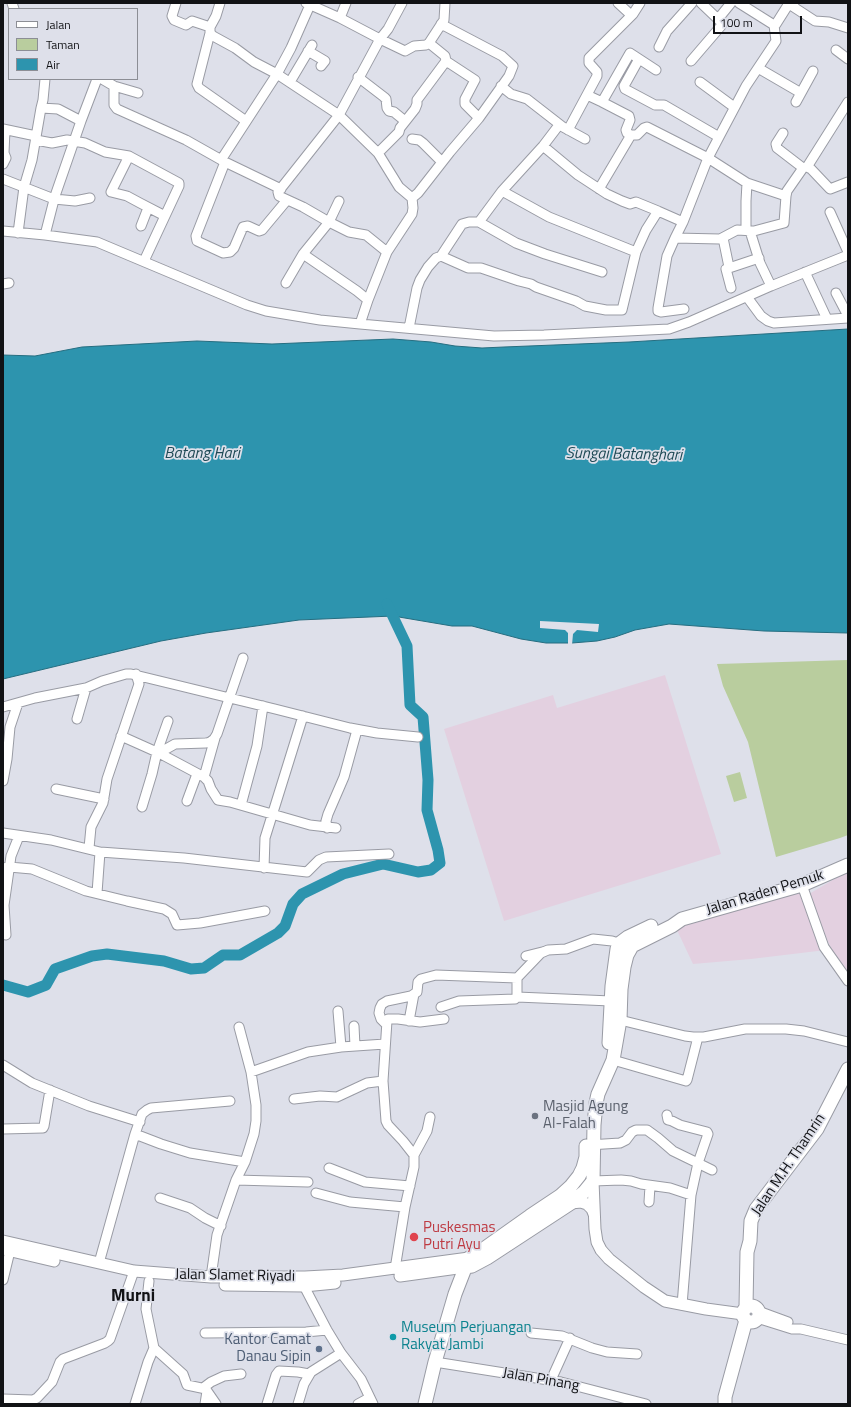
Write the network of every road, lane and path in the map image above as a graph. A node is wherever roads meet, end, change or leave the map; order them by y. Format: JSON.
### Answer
{"nodes":[{"id":1,"x":176,"y":3,"type":"edge"},
{"id":2,"x":220,"y":3,"type":"edge"},
{"id":3,"x":346,"y":3,"type":"edge"},
{"id":4,"x":402,"y":3,"type":"edge"},
{"id":5,"x":445,"y":3,"type":"edge"},
{"id":6,"x":618,"y":3,"type":"edge"},
{"id":7,"x":640,"y":3,"type":"edge"},
{"id":8,"x":701,"y":3,"type":"edge"},
{"id":9,"x":731,"y":3,"type":"edge"},
{"id":10,"x":739,"y":3,"type":"edge"},
{"id":11,"x":308,"y":4,"type":"edge"},
{"id":12,"x":688,"y":4,"type":"edge"},
{"id":13,"x":793,"y":5,"type":"edge"},
{"id":14,"x":631,"y":15,"type":"junction"},
{"id":15,"x":340,"y":18,"type":"junction"},
{"id":16,"x":718,"y":19,"type":"junction"},
{"id":17,"x":441,"y":24,"type":"junction"},
{"id":18,"x":774,"y":25,"type":"junction"},
{"id":19,"x":848,"y":28,"type":"edge"},
{"id":20,"x":210,"y":30,"type":"junction"},
{"id":21,"x":380,"y":39,"type":"junction"},
{"id":22,"x":429,"y":43,"type":"junction"},
{"id":23,"x":659,"y":47,"type":"dead end"},
{"id":24,"x":290,"y":48,"type":"junction"},
{"id":25,"x":309,"y":50,"type":"junction"},
{"id":26,"x":836,"y":50,"type":"dead end"},
{"id":27,"x":639,"y":59,"type":"junction"},
{"id":28,"x":848,"y":59,"type":"edge"},
{"id":29,"x":692,"y":60,"type":"dead end"},
{"id":30,"x":446,"y":61,"type":"junction"},
{"id":31,"x":321,"y":66,"type":"dead end"},
{"id":32,"x":758,"y":68,"type":"junction"},
{"id":33,"x":656,"y":70,"type":"dead end"},
{"id":34,"x":813,"y":71,"type":"dead end"},
{"id":35,"x":277,"y":74,"type":"junction"},
{"id":36,"x":358,"y":78,"type":"junction"},
{"id":37,"x":45,"y":80,"type":"edge"},
{"id":38,"x":97,"y":80,"type":"edge"},
{"id":39,"x":104,"y":80,"type":"edge"},
{"id":40,"x":290,"y":82,"type":"junction"},
{"id":41,"x":700,"y":82,"type":"dead end"},
{"id":42,"x":114,"y":86,"type":"junction"},
{"id":43,"x":501,"y":86,"type":"junction"},
{"id":44,"x":138,"y":93,"type":"dead end"},
{"id":45,"x":800,"y":93,"type":"junction"},
{"id":46,"x":587,"y":95,"type":"junction"},
{"id":47,"x":602,"y":102,"type":"junction"},
{"id":48,"x":796,"y":102,"type":"dead end"},
{"id":49,"x":848,"y":102,"type":"edge"},
{"id":50,"x":734,"y":107,"type":"junction"},
{"id":51,"x":41,"y":108,"type":"junction"},
{"id":52,"x":339,"y":115,"type":"junction"},
{"id":53,"x":479,"y":118,"type":"junction"},
{"id":54,"x":81,"y":121,"type":"junction"},
{"id":55,"x":246,"y":121,"type":"junction"},
{"id":56,"x":405,"y":121,"type":"junction"},
{"id":57,"x":564,"y":127,"type":"junction"},
{"id":58,"x":4,"y":129,"type":"edge"},
{"id":59,"x":783,"y":133,"type":"dead end"},
{"id":60,"x":631,"y":135,"type":"junction"},
{"id":61,"x":719,"y":137,"type":"junction"},
{"id":62,"x":36,"y":138,"type":"junction"},
{"id":63,"x":412,"y":139,"type":"dead end"},
{"id":64,"x":585,"y":139,"type":"dead end"},
{"id":65,"x":75,"y":141,"type":"junction"},
{"id":66,"x":543,"y":146,"type":"junction"},
{"id":67,"x":378,"y":153,"type":"junction"},
{"id":68,"x":130,"y":156,"type":"junction"},
{"id":69,"x":708,"y":158,"type":"junction"},
{"id":70,"x":223,"y":161,"type":"junction"},
{"id":71,"x":442,"y":162,"type":"junction"},
{"id":72,"x":3,"y":164,"type":"edge"},
{"id":73,"x":805,"y":167,"type":"junction"},
{"id":74,"x":3,"y":179,"type":"edge"},
{"id":75,"x":848,"y":182,"type":"edge"},
{"id":76,"x":747,"y":183,"type":"junction"},
{"id":77,"x":24,"y":187,"type":"junction"},
{"id":78,"x":281,"y":189,"type":"junction"},
{"id":79,"x":599,"y":189,"type":"junction"},
{"id":80,"x":502,"y":191,"type":"junction"},
{"id":81,"x":786,"y":196,"type":"junction"},
{"id":82,"x":90,"y":198,"type":"dead end"},
{"id":83,"x":412,"y":198,"type":"junction"},
{"id":84,"x":54,"y":200,"type":"junction"},
{"id":85,"x":287,"y":200,"type":"junction"},
{"id":86,"x":338,"y":201,"type":"dead end"},
{"id":87,"x":148,"y":208,"type":"junction"},
{"id":88,"x":658,"y":211,"type":"junction"},
{"id":89,"x":830,"y":212,"type":"dead end"},
{"id":90,"x":165,"y":216,"type":"junction"},
{"id":91,"x":329,"y":222,"type":"junction"},
{"id":92,"x":479,"y":222,"type":"junction"},
{"id":93,"x":683,"y":222,"type":"junction"},
{"id":94,"x":141,"y":226,"type":"dead end"},
{"id":95,"x":3,"y":231,"type":"edge"},
{"id":96,"x":748,"y":231,"type":"junction"},
{"id":97,"x":18,"y":233,"type":"junction"},
{"id":98,"x":45,"y":235,"type":"junction"},
{"id":99,"x":675,"y":238,"type":"junction"},
{"id":100,"x":723,"y":238,"type":"junction"},
{"id":101,"x":387,"y":252,"type":"junction"},
{"id":102,"x":636,"y":252,"type":"junction"},
{"id":103,"x":303,"y":254,"type":"junction"},
{"id":104,"x":848,"y":254,"type":"edge"},
{"id":105,"x":441,"y":256,"type":"junction"},
{"id":106,"x":759,"y":258,"type":"junction"},
{"id":107,"x":144,"y":261,"type":"junction"},
{"id":108,"x":729,"y":267,"type":"junction"},
{"id":109,"x":602,"y":272,"type":"dead end"},
{"id":110,"x":805,"y":272,"type":"junction"},
{"id":111,"x":286,"y":283,"type":"dead end"},
{"id":112,"x":771,"y":286,"type":"junction"},
{"id":113,"x":731,"y":288,"type":"dead end"},
{"id":114,"x":836,"y":293,"type":"dead end"},
{"id":115,"x":747,"y":297,"type":"junction"},
{"id":116,"x":368,"y":300,"type":"junction"},
{"id":117,"x":684,"y":309,"type":"dead end"},
{"id":118,"x":848,"y":317,"type":"edge"},
{"id":119,"x":827,"y":319,"type":"junction"},
{"id":120,"x":360,"y":324,"type":"junction"},
{"id":121,"x":409,"y":328,"type":"junction"},
{"id":122,"x":243,"y":658,"type":"dead end"},
{"id":123,"x":136,"y":674,"type":"junction"},
{"id":124,"x":86,"y":688,"type":"junction"},
{"id":125,"x":230,"y":698,"type":"junction"},
{"id":126,"x":18,"y":703,"type":"junction"},
{"id":127,"x":3,"y":706,"type":"edge"},
{"id":128,"x":263,"y":706,"type":"junction"},
{"id":129,"x":303,"y":716,"type":"junction"},
{"id":130,"x":77,"y":719,"type":"dead end"},
{"id":131,"x":168,"y":721,"type":"dead end"},
{"id":132,"x":357,"y":730,"type":"junction"},
{"id":133,"x":121,"y":736,"type":"junction"},
{"id":134,"x":215,"y":737,"type":"junction"},
{"id":135,"x":418,"y":737,"type":"dead end"},
{"id":136,"x":158,"y":753,"type":"junction"},
{"id":137,"x":201,"y":775,"type":"junction"},
{"id":138,"x":3,"y":781,"type":"edge"},
{"id":139,"x":56,"y":789,"type":"dead end"},
{"id":140,"x":104,"y":799,"type":"junction"},
{"id":141,"x":187,"y":801,"type":"dead end"},
{"id":142,"x":242,"y":805,"type":"junction"},
{"id":143,"x":142,"y":807,"type":"dead end"},
{"id":144,"x":272,"y":814,"type":"junction"},
{"id":145,"x":327,"y":828,"type":"junction"},
{"id":146,"x":336,"y":828,"type":"dead end"},
{"id":147,"x":3,"y":833,"type":"edge"},
{"id":148,"x":19,"y":836,"type":"junction"},
{"id":149,"x":89,"y":848,"type":"junction"},
{"id":150,"x":100,"y":852,"type":"junction"},
{"id":151,"x":389,"y":854,"type":"dead end"},
{"id":152,"x":848,"y":865,"type":"edge"},
{"id":153,"x":6,"y":867,"type":"edge"},
{"id":154,"x":264,"y":868,"type":"junction"},
{"id":155,"x":802,"y":884,"type":"junction"},
{"id":156,"x":97,"y":893,"type":"junction"},
{"id":157,"x":265,"y":911,"type":"dead end"},
{"id":158,"x":6,"y":935,"type":"dead end"},
{"id":159,"x":625,"y":946,"type":"junction"},
{"id":160,"x":544,"y":952,"type":"junction"},
{"id":161,"x":526,"y":956,"type":"dead end"},
{"id":162,"x":517,"y":978,"type":"junction"},
{"id":163,"x":848,"y":981,"type":"edge"},
{"id":164,"x":414,"y":994,"type":"junction"},
{"id":165,"x":517,"y":997,"type":"junction"},
{"id":166,"x":611,"y":1001,"type":"junction"},
{"id":167,"x":441,"y":1007,"type":"dead end"},
{"id":168,"x":338,"y":1011,"type":"dead end"},
{"id":169,"x":444,"y":1019,"type":"dead end"},
{"id":170,"x":620,"y":1020,"type":"junction"},
{"id":171,"x":409,"y":1021,"type":"junction"},
{"id":172,"x":386,"y":1024,"type":"junction"},
{"id":173,"x":354,"y":1026,"type":"dead end"},
{"id":174,"x":239,"y":1027,"type":"dead end"},
{"id":175,"x":698,"y":1038,"type":"junction"},
{"id":176,"x":848,"y":1042,"type":"edge"},
{"id":177,"x":384,"y":1044,"type":"junction"},
{"id":178,"x":356,"y":1046,"type":"junction"},
{"id":179,"x":341,"y":1047,"type":"junction"},
{"id":180,"x":613,"y":1060,"type":"junction"},
{"id":181,"x":3,"y":1065,"type":"edge"},
{"id":182,"x":848,"y":1069,"type":"edge"},
{"id":183,"x":251,"y":1072,"type":"junction"},
{"id":184,"x":383,"y":1081,"type":"junction"},
{"id":185,"x":50,"y":1090,"type":"junction"},
{"id":186,"x":294,"y":1099,"type":"dead end"},
{"id":187,"x":230,"y":1101,"type":"dead end"},
{"id":188,"x":667,"y":1115,"type":"dead end"},
{"id":189,"x":430,"y":1117,"type":"dead end"},
{"id":190,"x":140,"y":1122,"type":"junction"},
{"id":191,"x":3,"y":1129,"type":"edge"},
{"id":192,"x":135,"y":1134,"type":"junction"},
{"id":193,"x":590,"y":1145,"type":"junction"},
{"id":194,"x":414,"y":1155,"type":"junction"},
{"id":195,"x":245,"y":1162,"type":"junction"},
{"id":196,"x":589,"y":1162,"type":"junction"},
{"id":197,"x":698,"y":1163,"type":"junction"},
{"id":198,"x":329,"y":1168,"type":"dead end"},
{"id":199,"x":712,"y":1170,"type":"dead end"},
{"id":200,"x":236,"y":1180,"type":"junction"},
{"id":201,"x":593,"y":1181,"type":"junction"},
{"id":202,"x":308,"y":1182,"type":"dead end"},
{"id":203,"x":410,"y":1186,"type":"junction"},
{"id":204,"x":650,"y":1186,"type":"junction"},
{"id":205,"x":316,"y":1193,"type":"dead end"},
{"id":206,"x":691,"y":1194,"type":"junction"},
{"id":207,"x":160,"y":1198,"type":"dead end"},
{"id":208,"x":650,"y":1202,"type":"dead end"},
{"id":209,"x":571,"y":1203,"type":"junction"},
{"id":210,"x":405,"y":1207,"type":"junction"},
{"id":211,"x":594,"y":1214,"type":"junction"},
{"id":212,"x":221,"y":1226,"type":"junction"},
{"id":213,"x":3,"y":1241,"type":"edge"},
{"id":214,"x":7,"y":1250,"type":"edge"},
{"id":215,"x":467,"y":1262,"type":"junction"},
{"id":216,"x":100,"y":1263,"type":"junction"},
{"id":217,"x":395,"y":1269,"type":"junction"},
{"id":218,"x":133,"y":1275,"type":"junction"},
{"id":219,"x":211,"y":1277,"type":"junction"},
{"id":220,"x":3,"y":1280,"type":"edge"},
{"id":221,"x":149,"y":1281,"type":"junction"},
{"id":222,"x":241,"y":1281,"type":"junction"},
{"id":223,"x":304,"y":1286,"type":"junction"},
{"id":224,"x":682,"y":1305,"type":"junction"},
{"id":225,"x":751,"y":1314,"type":"junction"},
{"id":226,"x":327,"y":1330,"type":"junction"},
{"id":227,"x":205,"y":1333,"type":"dead end"},
{"id":228,"x":531,"y":1333,"type":"dead end"},
{"id":229,"x":570,"y":1338,"type":"junction"},
{"id":230,"x":848,"y":1340,"type":"edge"},
{"id":231,"x":154,"y":1348,"type":"junction"},
{"id":232,"x":341,"y":1352,"type":"junction"},
{"id":233,"x":637,"y":1354,"type":"dead end"},
{"id":234,"x":435,"y":1362,"type":"junction"},
{"id":235,"x":241,"y":1374,"type":"dead end"},
{"id":236,"x":310,"y":1374,"type":"junction"},
{"id":237,"x":551,"y":1380,"type":"junction"},
{"id":238,"x":205,"y":1390,"type":"junction"},
{"id":239,"x":3,"y":1399,"type":"edge"},
{"id":240,"x":371,"y":1401,"type":"edge"},
{"id":241,"x":643,"y":1403,"type":"edge"},
{"id":242,"x":135,"y":1404,"type":"edge"},
{"id":243,"x":205,"y":1404,"type":"edge"},
{"id":244,"x":216,"y":1404,"type":"edge"},
{"id":245,"x":267,"y":1404,"type":"edge"},
{"id":246,"x":298,"y":1404,"type":"edge"},
{"id":247,"x":358,"y":1404,"type":"edge"},
{"id":248,"x":425,"y":1404,"type":"edge"},
{"id":249,"x":725,"y":1404,"type":"edge"},
{"id":250,"x":730,"y":1404,"type":"edge"}],
"edges":[{"from":1,"to":20,"type":"street"},
{"from":2,"to":20,"type":"street"},
{"from":3,"to":15,"type":"street"},
{"from":4,"to":21,"type":"street"},
{"from":5,"to":17,"type":"street"},
{"from":6,"to":14,"type":"street"},
{"from":7,"to":14,"type":"street"},
{"from":8,"to":16,"type":"street"},
{"from":9,"to":16,"type":"street"},
{"from":10,"to":18,"type":"street"},
{"from":11,"to":15,"type":"street"},
{"from":11,"to":24,"type":"street"},
{"from":12,"to":23,"type":"street"},
{"from":13,"to":18,"type":"street"},
{"from":13,"to":19,"type":"street"},
{"from":14,"to":46,"type":"street"},
{"from":15,"to":21,"type":"street"},
{"from":16,"to":29,"type":"street"},
{"from":17,"to":22,"type":"street"},
{"from":17,"to":43,"type":"street"},
{"from":18,"to":32,"type":"street"},
{"from":20,"to":35,"type":"street"},
{"from":20,"to":55,"type":"street"},
{"from":21,"to":22,"type":"street"},
{"from":21,"to":36,"type":"street"},
{"from":22,"to":30,"type":"street"},
{"from":24,"to":25,"type":"street"},
{"from":24,"to":35,"type":"street"},
{"from":25,"to":31,"type":"street"},
{"from":25,"to":40,"type":"street"},
{"from":26,"to":28,"type":"street"},
{"from":27,"to":33,"type":"street"},
{"from":27,"to":47,"type":"street"},
{"from":27,"to":61,"type":"street"},
{"from":30,"to":53,"type":"street"},
{"from":30,"to":56,"type":"street"},
{"from":32,"to":45,"type":"street"},
{"from":32,"to":50,"type":"street"},
{"from":34,"to":45,"type":"street"},
{"from":35,"to":40,"type":"street"},
{"from":35,"to":55,"type":"street"},
{"from":36,"to":52,"type":"street"},
{"from":36,"to":56,"type":"street"},
{"from":37,"to":51,"type":"street"},
{"from":38,"to":54,"type":"street"},
{"from":39,"to":42,"type":"street"},
{"from":40,"to":52,"type":"street"},
{"from":41,"to":50,"type":"street"},
{"from":42,"to":44,"type":"street"},
{"from":42,"to":70,"type":"street"},
{"from":43,"to":53,"type":"street"},
{"from":43,"to":57,"type":"street"},
{"from":45,"to":48,"type":"street"},
{"from":46,"to":47,"type":"street"},
{"from":46,"to":57,"type":"street"},
{"from":47,"to":60,"type":"street"},
{"from":49,"to":73,"type":"street"},
{"from":50,"to":61,"type":"street"},
{"from":51,"to":54,"type":"street"},
{"from":51,"to":62,"type":"street"},
{"from":52,"to":67,"type":"street"},
{"from":52,"to":78,"type":"street"},
{"from":53,"to":71,"type":"street"},
{"from":54,"to":65,"type":"street"},
{"from":55,"to":70,"type":"street"},
{"from":56,"to":67,"type":"street"},
{"from":57,"to":64,"type":"street"},
{"from":57,"to":66,"type":"street"},
{"from":58,"to":62,"type":"street"},
{"from":58,"to":72,"type":"street"},
{"from":59,"to":73,"type":"street"},
{"from":60,"to":69,"type":"street"},
{"from":60,"to":79,"type":"street"},
{"from":61,"to":69,"type":"street"},
{"from":62,"to":65,"type":"street"},
{"from":62,"to":77,"type":"street"},
{"from":63,"to":71,"type":"street"},
{"from":65,"to":68,"type":"street"},
{"from":65,"to":84,"type":"street"},
{"from":66,"to":79,"type":"street"},
{"from":66,"to":80,"type":"street"},
{"from":67,"to":83,"type":"street"},
{"from":68,"to":87,"type":"street"},
{"from":68,"to":90,"type":"street"},
{"from":69,"to":76,"type":"street"},
{"from":69,"to":93,"type":"street"},
{"from":70,"to":78,"type":"street"},
{"from":70,"to":85,"type":"street"},
{"from":71,"to":83,"type":"street"},
{"from":73,"to":75,"type":"street"},
{"from":73,"to":81,"type":"street"},
{"from":74,"to":77,"type":"street"},
{"from":76,"to":81,"type":"street"},
{"from":76,"to":96,"type":"street"},
{"from":77,"to":84,"type":"street"},
{"from":77,"to":97,"type":"street"},
{"from":78,"to":85,"type":"street"},
{"from":79,"to":88,"type":"street"},
{"from":80,"to":92,"type":"street"},
{"from":80,"to":102,"type":"street"},
{"from":81,"to":96,"type":"street"},
{"from":82,"to":84,"type":"street"},
{"from":83,"to":101,"type":"street"},
{"from":84,"to":98,"type":"street"},
{"from":85,"to":91,"type":"street"},
{"from":86,"to":91,"type":"street"},
{"from":87,"to":90,"type":"street"},
{"from":87,"to":94,"type":"street"},
{"from":88,"to":93,"type":"street"},
{"from":88,"to":102,"type":"street"},
{"from":89,"to":104,"type":"street"},
{"from":90,"to":107,"type":"street"},
{"from":91,"to":101,"type":"street"},
{"from":91,"to":103,"type":"street"},
{"from":92,"to":105,"type":"street"},
{"from":92,"to":109,"type":"street"},
{"from":93,"to":99,"type":"street"},
{"from":95,"to":97,"type":"street"},
{"from":96,"to":100,"type":"street"},
{"from":96,"to":106,"type":"street"},
{"from":97,"to":98,"type":"street"},
{"from":98,"to":107,"type":"street"},
{"from":99,"to":100,"type":"street"},
{"from":99,"to":117,"type":"street"},
{"from":100,"to":108,"type":"street"},
{"from":101,"to":116,"type":"street"},
{"from":102,"to":105,"type":"street"},
{"from":103,"to":111,"type":"street"},
{"from":103,"to":116,"type":"street"},
{"from":104,"to":110,"type":"street"},
{"from":105,"to":121,"type":"street"},
{"from":106,"to":108,"type":"street"},
{"from":106,"to":112,"type":"street"},
{"from":107,"to":120,"type":"street"},
{"from":108,"to":113,"type":"street"},
{"from":110,"to":112,"type":"street"},
{"from":110,"to":119,"type":"street"},
{"from":112,"to":115,"type":"street"},
{"from":114,"to":118,"type":"street"},
{"from":115,"to":119,"type":"street"},
{"from":115,"to":121,"type":"street"},
{"from":116,"to":120,"type":"street"},
{"from":118,"to":119,"type":"street"},
{"from":120,"to":121,"type":"street"},
{"from":122,"to":125,"type":"street"},
{"from":123,"to":124,"type":"street"},
{"from":123,"to":125,"type":"street"},
{"from":123,"to":133,"type":"street"},
{"from":124,"to":126,"type":"street"},
{"from":124,"to":130,"type":"street"},
{"from":125,"to":128,"type":"street"},
{"from":125,"to":134,"type":"street"},
{"from":126,"to":127,"type":"street"},
{"from":126,"to":138,"type":"street"},
{"from":128,"to":129,"type":"street"},
{"from":128,"to":142,"type":"street"},
{"from":129,"to":132,"type":"street"},
{"from":129,"to":144,"type":"street"},
{"from":131,"to":136,"type":"street"},
{"from":132,"to":135,"type":"street"},
{"from":132,"to":145,"type":"street"},
{"from":133,"to":136,"type":"street"},
{"from":133,"to":140,"type":"street"},
{"from":134,"to":136,"type":"street"},
{"from":134,"to":137,"type":"street"},
{"from":136,"to":137,"type":"street"},
{"from":136,"to":143,"type":"street"},
{"from":137,"to":141,"type":"street"},
{"from":137,"to":142,"type":"street"},
{"from":139,"to":140,"type":"street"},
{"from":140,"to":149,"type":"street"},
{"from":142,"to":144,"type":"street"},
{"from":144,"to":145,"type":"street"},
{"from":144,"to":154,"type":"street"},
{"from":145,"to":146,"type":"street"},
{"from":147,"to":148,"type":"street"},
{"from":148,"to":149,"type":"street"},
{"from":148,"to":153,"type":"street"},
{"from":149,"to":150,"type":"street"},
{"from":150,"to":154,"type":"street"},
{"from":150,"to":156,"type":"street"},
{"from":151,"to":154,"type":"street"},
{"from":152,"to":155,"type":"highway","name":"Jalan Raden Pemuk"},
{"from":153,"to":156,"type":"street"},
{"from":153,"to":158,"type":"street"},
{"from":155,"to":159,"type":"highway","name":"Jalan Raden Pemuk"},
{"from":155,"to":163,"type":"street"},
{"from":156,"to":157,"type":"street"},
{"from":159,"to":160,"type":"street"},
{"from":159,"to":166,"type":"highway"},
{"from":159,"to":170,"type":"highway"},
{"from":160,"to":161,"type":"street"},
{"from":160,"to":162,"type":"street"},
{"from":162,"to":164,"type":"street"},
{"from":162,"to":165,"type":"street"},
{"from":164,"to":171,"type":"street"},
{"from":164,"to":172,"type":"street"},
{"from":165,"to":166,"type":"street"},
{"from":165,"to":167,"type":"street"},
{"from":166,"to":193,"type":"highway"},
{"from":168,"to":179,"type":"street"},
{"from":169,"to":171,"type":"street"},
{"from":170,"to":175,"type":"street"},
{"from":170,"to":180,"type":"highway"},
{"from":171,"to":172,"type":"street"},
{"from":172,"to":177,"type":"street"},
{"from":173,"to":178,"type":"street"},
{"from":174,"to":183,"type":"street"},
{"from":175,"to":176,"type":"street"},
{"from":175,"to":180,"type":"street"},
{"from":177,"to":178,"type":"street"},
{"from":177,"to":184,"type":"street"},
{"from":178,"to":179,"type":"street"},
{"from":179,"to":183,"type":"street"},
{"from":180,"to":193,"type":"highway"},
{"from":181,"to":185,"type":"street"},
{"from":182,"to":225,"type":"highway","name":"Jalan M.H. Thamrin"},
{"from":183,"to":195,"type":"street"},
{"from":184,"to":186,"type":"street"},
{"from":184,"to":194,"type":"street"},
{"from":185,"to":190,"type":"street"},
{"from":185,"to":191,"type":"street"},
{"from":187,"to":190,"type":"street"},
{"from":188,"to":197,"type":"street"},
{"from":189,"to":194,"type":"street"},
{"from":190,"to":192,"type":"street"},
{"from":192,"to":195,"type":"street"},
{"from":192,"to":216,"type":"street"},
{"from":193,"to":196,"type":"highway"},
{"from":193,"to":197,"type":"street"},
{"from":194,"to":203,"type":"street"},
{"from":195,"to":200,"type":"street"},
{"from":196,"to":201,"type":"highway"},
{"from":196,"to":215,"type":"highway"},
{"from":197,"to":199,"type":"street"},
{"from":197,"to":206,"type":"street"},
{"from":198,"to":203,"type":"street"},
{"from":200,"to":202,"type":"street"},
{"from":200,"to":212,"type":"street"},
{"from":201,"to":204,"type":"street"},
{"from":201,"to":209,"type":"highway"},
{"from":201,"to":211,"type":"main road"},
{"from":203,"to":210,"type":"street"},
{"from":204,"to":206,"type":"street"},
{"from":204,"to":208,"type":"street"},
{"from":205,"to":210,"type":"street"},
{"from":206,"to":224,"type":"street"},
{"from":207,"to":212,"type":"street"},
{"from":209,"to":211,"type":"main road"},
{"from":209,"to":215,"type":"highway"},
{"from":210,"to":217,"type":"street"},
{"from":211,"to":224,"type":"main road"},
{"from":212,"to":219,"type":"street"},
{"from":213,"to":216,"type":"main road","name":"Jalan Slamet Riyadi"},
{"from":214,"to":218,"type":"main road","name":"Jalan Slamet Riyadi"},
{"from":214,"to":220,"type":"street"},
{"from":215,"to":217,"type":"main road","name":"Jalan Slamet Riyadi"},
{"from":215,"to":223,"type":"main road","name":"Jalan Slamet Riyadi"},
{"from":215,"to":234,"type":"highway"},
{"from":216,"to":218,"type":"main road","name":"Jalan Slamet Riyadi"},
{"from":217,"to":222,"type":"main road","name":"Jalan Slamet Riyadi"},
{"from":218,"to":219,"type":"main road","name":"Jalan Slamet Riyadi"},
{"from":218,"to":221,"type":"main road","name":"Jalan Slamet Riyadi"},
{"from":218,"to":239,"type":"street"},
{"from":219,"to":222,"type":"main road","name":"Jalan Slamet Riyadi"},
{"from":221,"to":222,"type":"main road","name":"Jalan Slamet Riyadi"},
{"from":221,"to":231,"type":"street"},
{"from":222,"to":223,"type":"main road","name":"Jalan Slamet Riyadi"},
{"from":223,"to":226,"type":"street"},
{"from":224,"to":225,"type":"main road"},
{"from":225,"to":230,"type":"street"},
{"from":225,"to":249,"type":"highway","name":"Jalan M.H. Thamrin"},
{"from":225,"to":250,"type":"highway","name":"Jalan M.H. Thamrin"},
{"from":226,"to":227,"type":"street"},
{"from":226,"to":232,"type":"street"},
{"from":228,"to":229,"type":"street"},
{"from":229,"to":233,"type":"street"},
{"from":229,"to":237,"type":"street"},
{"from":231,"to":238,"type":"street"},
{"from":231,"to":242,"type":"street"},
{"from":232,"to":236,"type":"street"},
{"from":232,"to":240,"type":"street"},
{"from":234,"to":237,"type":"street","name":"Jalan Pinang"},
{"from":234,"to":248,"type":"highway"},
{"from":235,"to":238,"type":"street"},
{"from":236,"to":245,"type":"street"},
{"from":236,"to":246,"type":"street"},
{"from":237,"to":241,"type":"street","name":"Jalan Pinang"},
{"from":238,"to":243,"type":"street"},
{"from":238,"to":244,"type":"street"},
{"from":240,"to":247,"type":"street"}]}
